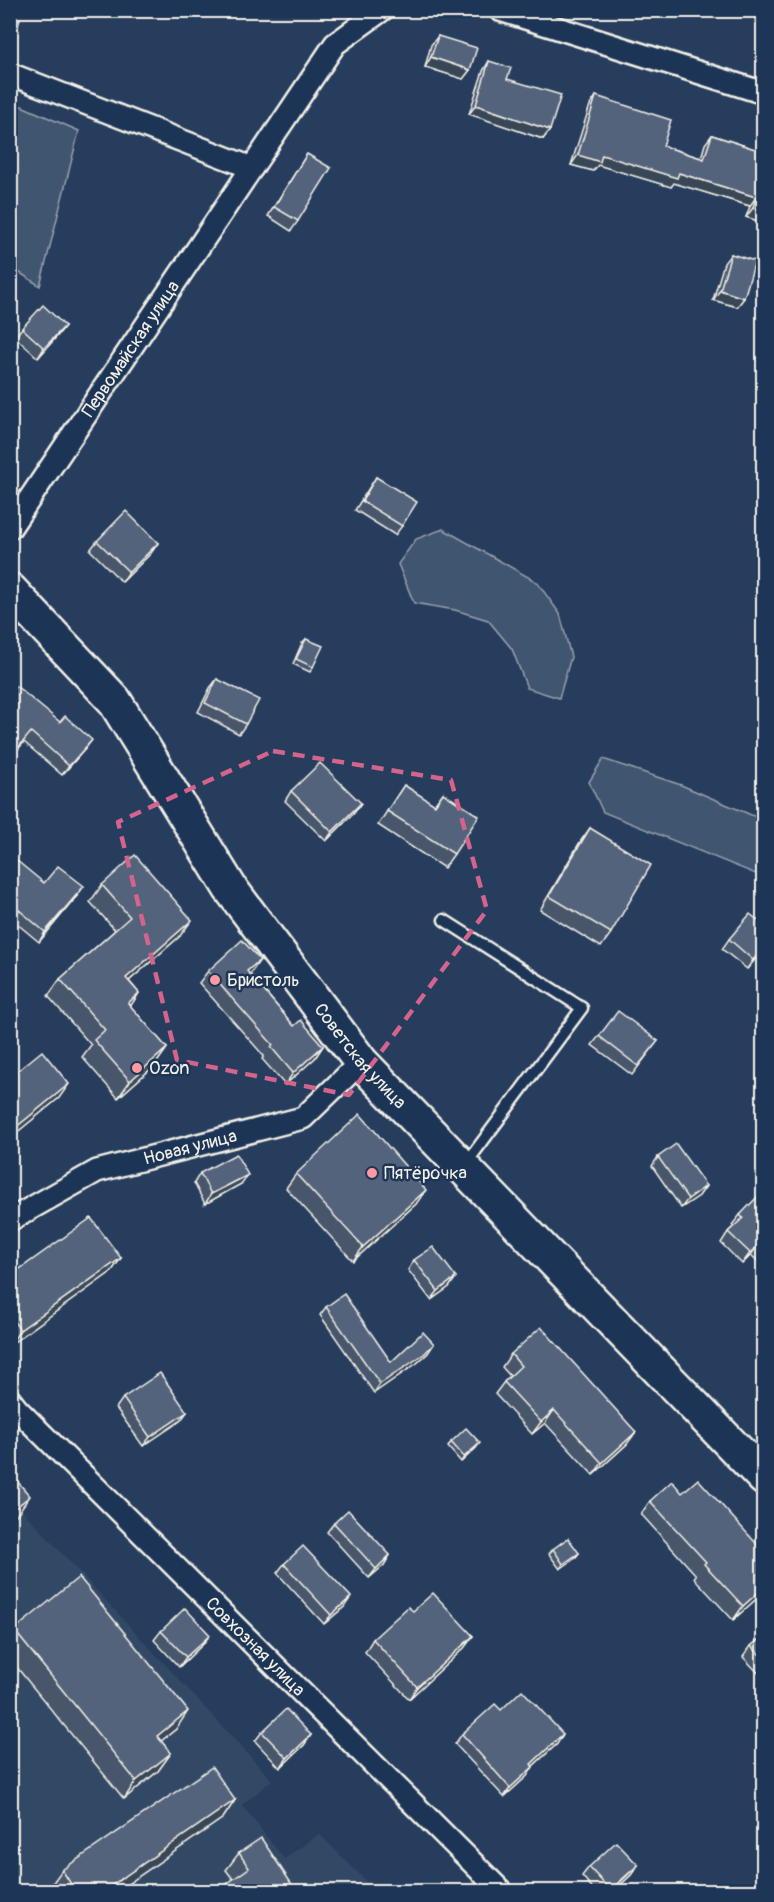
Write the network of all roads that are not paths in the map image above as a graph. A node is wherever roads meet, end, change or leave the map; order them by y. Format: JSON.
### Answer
{"nodes":[{"id":1,"x":382,"y":10,"type":"edge"},
{"id":2,"x":500,"y":10,"type":"edge"},
{"id":3,"x":10,"y":74,"type":"edge"},
{"id":4,"x":764,"y":93,"type":"edge"},
{"id":5,"x":252,"y":168,"type":"junction"},
{"id":6,"x":10,"y":528,"type":"edge"},
{"id":7,"x":10,"y":590,"type":"edge"},
{"id":8,"x":444,"y":920,"type":"dead end"},
{"id":9,"x":361,"y":1062,"type":"junction"},
{"id":10,"x":463,"y":1168,"type":"junction"},
{"id":11,"x":10,"y":1220,"type":"edge"},
{"id":12,"x":10,"y":1400,"type":"edge"},
{"id":13,"x":759,"y":1464,"type":"edge"},
{"id":14,"x":502,"y":1892,"type":"edge"}],
"edges":[{"from":1,"to":5,"type":"street","name":"Первомайская улица"},
{"from":2,"to":4,"type":"street"},
{"from":3,"to":5,"type":"street"},
{"from":5,"to":6,"type":"street","name":"Первомайская улица"},
{"from":7,"to":9,"type":"main road","name":"Советская улица"},
{"from":8,"to":10,"type":"lane"},
{"from":9,"to":10,"type":"main road","name":"Советская улица"},
{"from":9,"to":11,"type":"street","name":"Новая улица"},
{"from":10,"to":13,"type":"main road","name":"Советская улица"},
{"from":12,"to":14,"type":"street","name":"Совхозная улица"}]}
